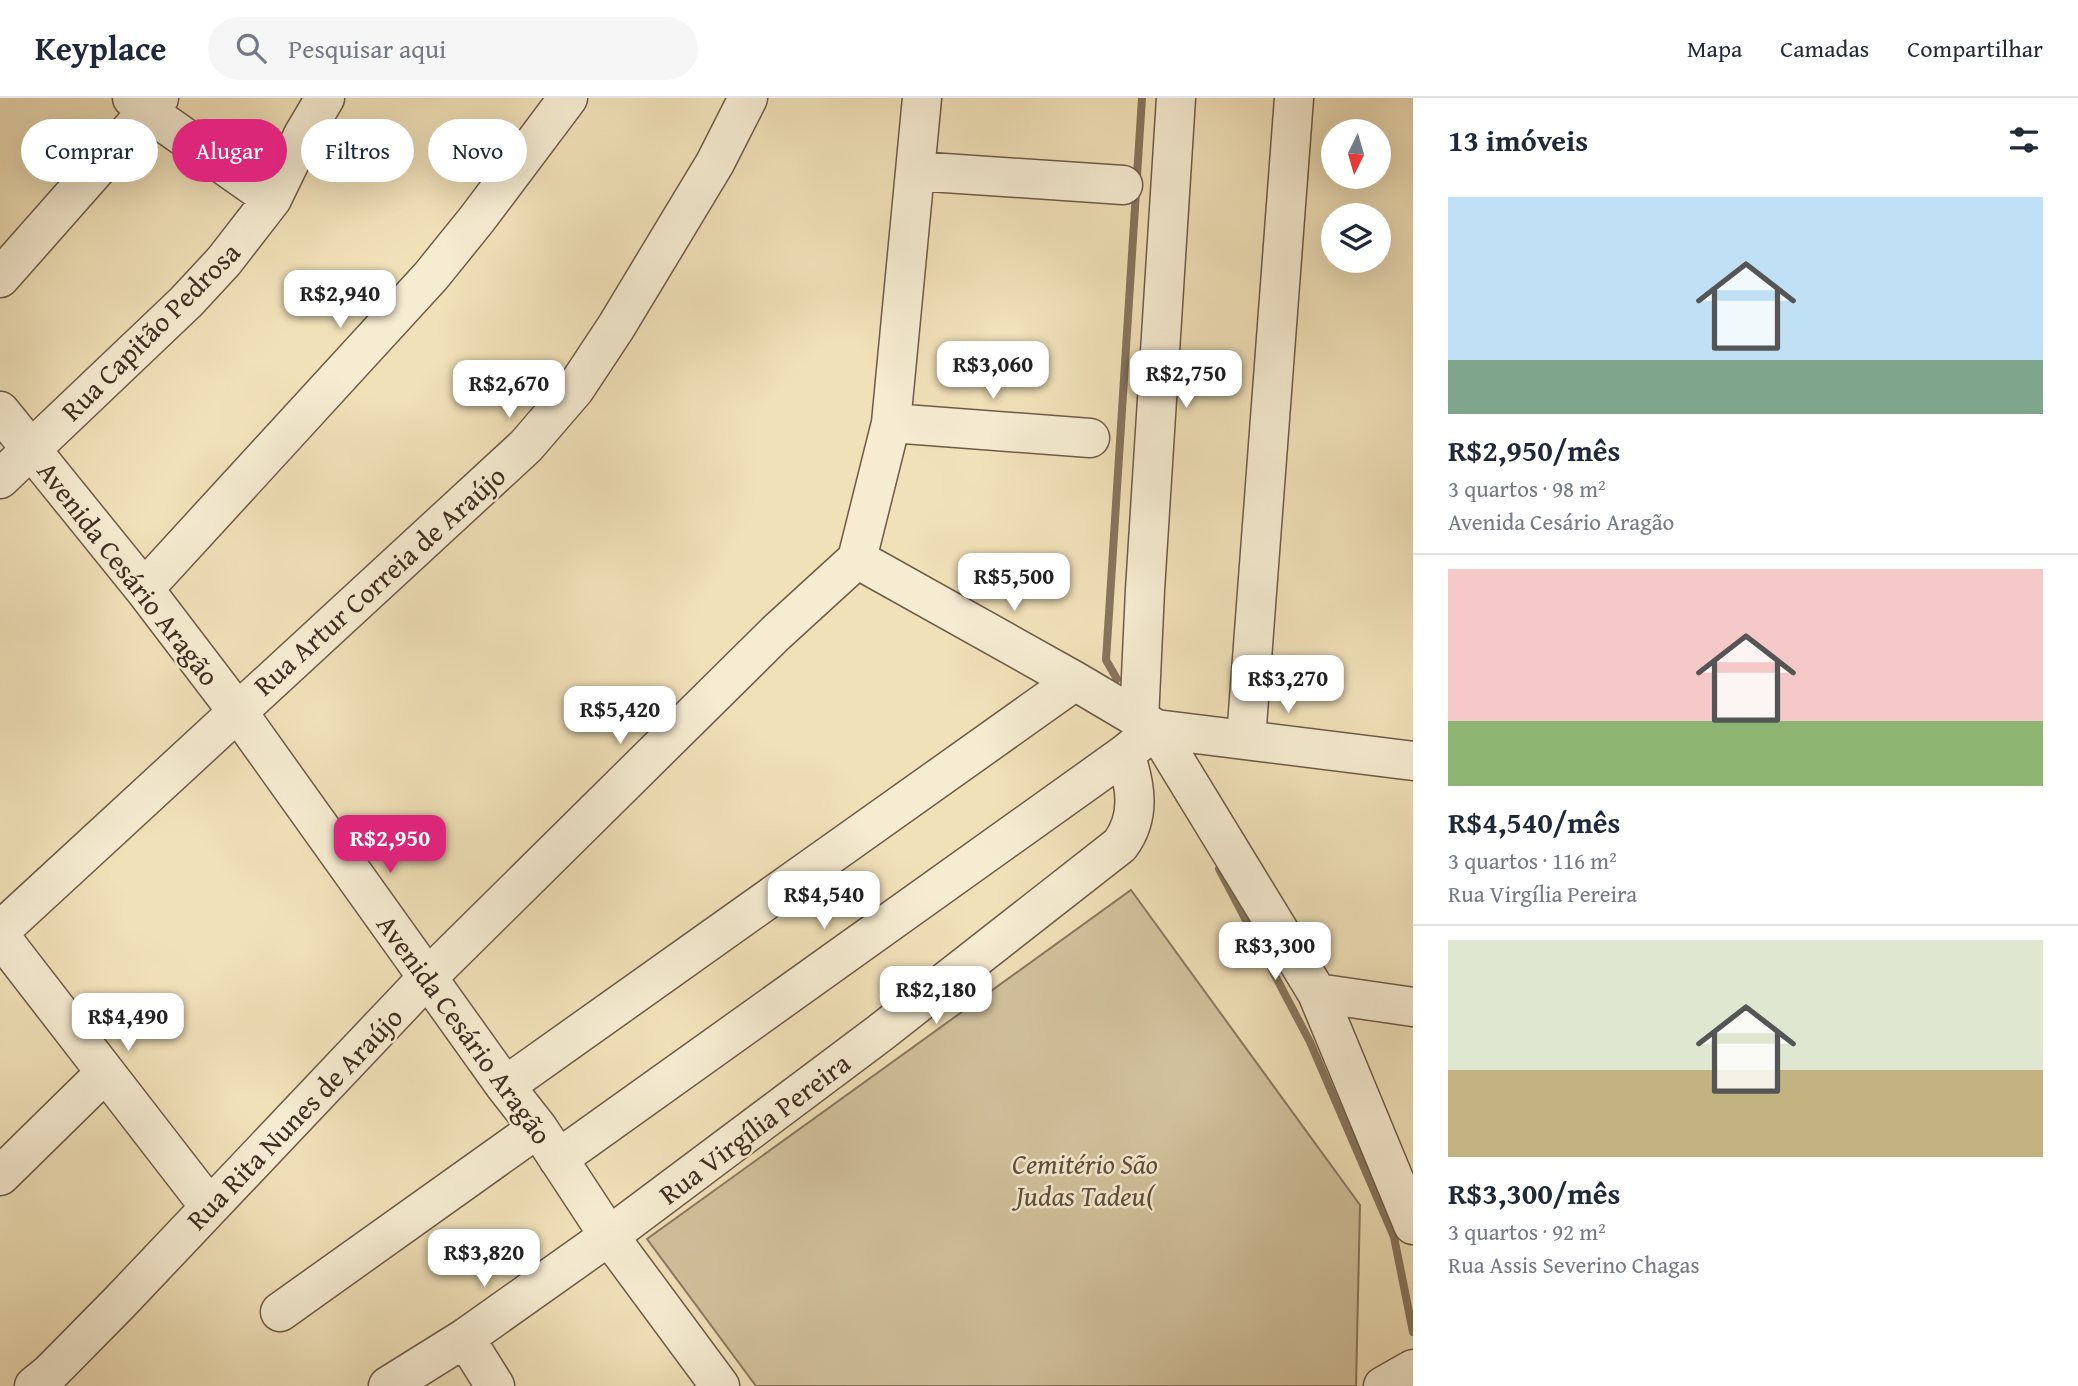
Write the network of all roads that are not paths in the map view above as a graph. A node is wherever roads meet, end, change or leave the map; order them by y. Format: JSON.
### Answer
{"nodes":[{"id":1,"x":325,"y":98,"type":"edge"},
{"id":2,"x":568,"y":98,"type":"edge"},
{"id":3,"x":748,"y":98,"type":"edge"},
{"id":4,"x":922,"y":98,"type":"edge"},
{"id":5,"x":1176,"y":98,"type":"edge"},
{"id":6,"x":1294,"y":98,"type":"edge"},
{"id":7,"x":146,"y":102,"type":"edge"},
{"id":8,"x":915,"y":171,"type":"junction"},
{"id":9,"x":1123,"y":185,"type":"dead end"},
{"id":10,"x":272,"y":199,"type":"junction"},
{"id":11,"x":0,"y":278,"type":"edge"},
{"id":12,"x":0,"y":411,"type":"edge"},
{"id":13,"x":891,"y":422,"type":"junction"},
{"id":14,"x":1090,"y":438,"type":"dead end"},
{"id":15,"x":31,"y":449,"type":"junction"},
{"id":16,"x":0,"y":479,"type":"edge"},
{"id":17,"x":857,"y":559,"type":"junction"},
{"id":18,"x":144,"y":589,"type":"junction"},
{"id":19,"x":1075,"y":681,"type":"junction"},
{"id":20,"x":237,"y":711,"type":"junction"},
{"id":21,"x":1140,"y":734,"type":"junction"},
{"id":22,"x":1246,"y":740,"type":"junction"},
{"id":23,"x":1413,"y":761,"type":"edge"},
{"id":24,"x":0,"y":934,"type":"edge"},
{"id":25,"x":427,"y":978,"type":"junction"},
{"id":26,"x":1317,"y":993,"type":"junction"},
{"id":27,"x":1413,"y":1007,"type":"edge"},
{"id":28,"x":105,"y":1073,"type":"junction"},
{"id":29,"x":505,"y":1086,"type":"junction"},
{"id":30,"x":538,"y":1128,"type":"junction"},
{"id":31,"x":558,"y":1159,"type":"junction"},
{"id":32,"x":0,"y":1176,"type":"edge"},
{"id":33,"x":209,"y":1206,"type":"junction"},
{"id":34,"x":1413,"y":1225,"type":"edge"},
{"id":35,"x":609,"y":1237,"type":"junction"},
{"id":36,"x":280,"y":1312,"type":"dead end"},
{"id":37,"x":465,"y":1338,"type":"junction"},
{"id":38,"x":1413,"y":1369,"type":"edge"},
{"id":39,"x":34,"y":1386,"type":"edge"},
{"id":40,"x":388,"y":1386,"type":"edge"},
{"id":41,"x":495,"y":1386,"type":"edge"},
{"id":42,"x":720,"y":1386,"type":"edge"},
{"id":43,"x":1383,"y":1386,"type":"edge"}],
"edges":[{"from":1,"to":10,"type":"street","name":"Rua Capitão Pedrosa"},
{"from":2,"to":18,"type":"street"},
{"from":3,"to":20,"type":"street","name":"Rua Artur Correia de Araújo"},
{"from":4,"to":8,"type":"street"},
{"from":5,"to":21,"type":"street","name":"Rua Virgília Pereira"},
{"from":6,"to":22,"type":"street"},
{"from":7,"to":10,"type":"street"},
{"from":7,"to":11,"type":"street"},
{"from":8,"to":9,"type":"street"},
{"from":8,"to":13,"type":"street"},
{"from":10,"to":15,"type":"street","name":"Rua Capitão Pedrosa"},
{"from":12,"to":15,"type":"street","name":"Avenida Cesário Aragão"},
{"from":13,"to":14,"type":"street"},
{"from":13,"to":17,"type":"street"},
{"from":15,"to":16,"type":"street","name":"Rua Capitão Pedrosa"},
{"from":15,"to":18,"type":"street","name":"Avenida Cesário Aragão"},
{"from":17,"to":19,"type":"street"},
{"from":17,"to":25,"type":"street","name":"Rua Rita Nunes de Araújo"},
{"from":18,"to":20,"type":"street","name":"Avenida Cesário Aragão"},
{"from":19,"to":21,"type":"street"},
{"from":19,"to":29,"type":"street"},
{"from":20,"to":24,"type":"street","name":"Rua Artur Correia de Araújo"},
{"from":20,"to":25,"type":"street","name":"Avenida Cesário Aragão"},
{"from":21,"to":22,"type":"street"},
{"from":21,"to":26,"type":"street"},
{"from":21,"to":31,"type":"street"},
{"from":21,"to":35,"type":"street","name":"Rua Virgília Pereira"},
{"from":22,"to":23,"type":"street"},
{"from":24,"to":28,"type":"street"},
{"from":25,"to":29,"type":"street","name":"Avenida Cesário Aragão"},
{"from":25,"to":33,"type":"street","name":"Rua Rita Nunes de Araújo"},
{"from":26,"to":27,"type":"street"},
{"from":26,"to":34,"type":"street"},
{"from":28,"to":32,"type":"street"},
{"from":28,"to":33,"type":"street"},
{"from":29,"to":30,"type":"street","name":"Avenida Cesário Aragão"},
{"from":30,"to":31,"type":"street","name":"Avenida Cesário Aragão"},
{"from":30,"to":36,"type":"street"},
{"from":31,"to":35,"type":"street","name":"Avenida Cesário Aragão"},
{"from":33,"to":39,"type":"street","name":"Rua Rita Nunes de Araújo"},
{"from":35,"to":37,"type":"street","name":"Rua Virgília Pereira"},
{"from":35,"to":42,"type":"street","name":"Avenida Cesário Aragão"},
{"from":37,"to":40,"type":"street","name":"Rua Virgília Pereira"},
{"from":37,"to":41,"type":"street"},
{"from":38,"to":43,"type":"street"}]}
